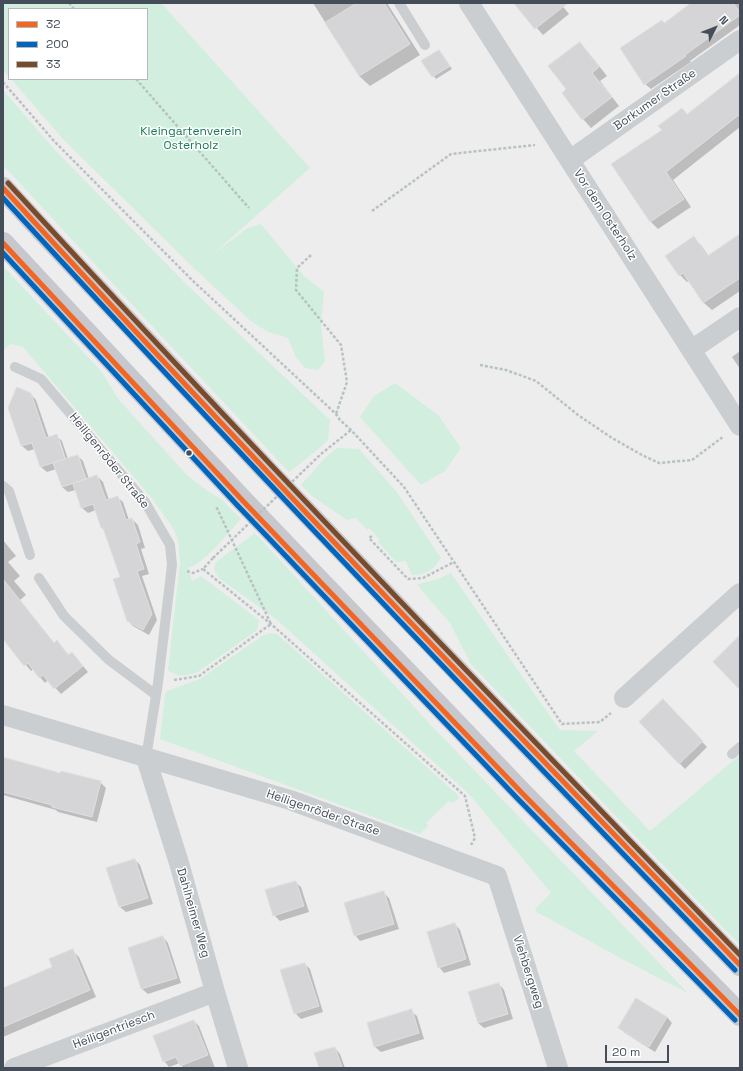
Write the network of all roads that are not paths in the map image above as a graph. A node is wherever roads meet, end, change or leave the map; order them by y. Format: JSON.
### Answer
{"nodes":[{"id":1,"x":399,"y":3,"type":"edge"},
{"id":2,"x":469,"y":3,"type":"edge"},
{"id":3,"x":740,"y":40,"type":"edge"},
{"id":4,"x":425,"y":45,"type":"dead end"},
{"id":5,"x":570,"y":160,"type":"junction"},
{"id":6,"x":3,"y":188,"type":"edge"},
{"id":7,"x":3,"y":243,"type":"edge"},
{"id":8,"x":740,"y":317,"type":"edge"},
{"id":9,"x":691,"y":350,"type":"junction"},
{"id":10,"x":15,"y":366,"type":"dead end"},
{"id":11,"x":739,"y":426,"type":"edge"},
{"id":12,"x":3,"y":486,"type":"edge"},
{"id":13,"x":30,"y":555,"type":"dead end"},
{"id":14,"x":39,"y":578,"type":"dead end"},
{"id":15,"x":740,"y":593,"type":"edge"},
{"id":16,"x":156,"y":695,"type":"junction"},
{"id":17,"x":624,"y":698,"type":"road end"},
{"id":18,"x":3,"y":715,"type":"edge"},
{"id":19,"x":740,"y":747,"type":"edge"},
{"id":20,"x":732,"y":754,"type":"dead end"},
{"id":21,"x":146,"y":758,"type":"junction"},
{"id":22,"x":497,"y":876,"type":"joint"},
{"id":23,"x":740,"y":965,"type":"edge"},
{"id":24,"x":215,"y":992,"type":"junction"},
{"id":25,"x":740,"y":1015,"type":"edge"},
{"id":26,"x":14,"y":1068,"type":"edge"},
{"id":27,"x":238,"y":1068,"type":"edge"},
{"id":28,"x":558,"y":1068,"type":"edge"}],
"edges":[{"from":1,"to":4,"type":"lane"},
{"from":2,"to":5,"type":"street","name":"Vor dem Osterholz"},
{"from":3,"to":5,"type":"street","name":"Borkumer Straße"},
{"from":5,"to":9,"type":"street","name":"Vor dem Osterholz"},
{"from":6,"to":23,"type":"main road"},
{"from":7,"to":25,"type":"main road"},
{"from":8,"to":9,"type":"street"},
{"from":9,"to":11,"type":"street","name":"Vor dem Osterholz"},
{"from":10,"to":16,"type":"lane","name":"Heiligenröder Straße"},
{"from":12,"to":13,"type":"lane"},
{"from":14,"to":16,"type":"lane"},
{"from":15,"to":17,"type":"street"},
{"from":16,"to":21,"type":"lane","name":"Heiligenröder Straße"},
{"from":18,"to":21,"type":"street","name":"Heiligenröder Straße"},
{"from":19,"to":20,"type":"lane"},
{"from":21,"to":22,"type":"street","name":"Heiligenröder Straße"},
{"from":21,"to":24,"type":"street","name":"Dahlheimer Weg"},
{"from":22,"to":28,"type":"street","name":"Viehbergweg"},
{"from":24,"to":26,"type":"street","name":"Heiligentriesch"},
{"from":24,"to":27,"type":"street","name":"Dahlheimer Weg"}]}
